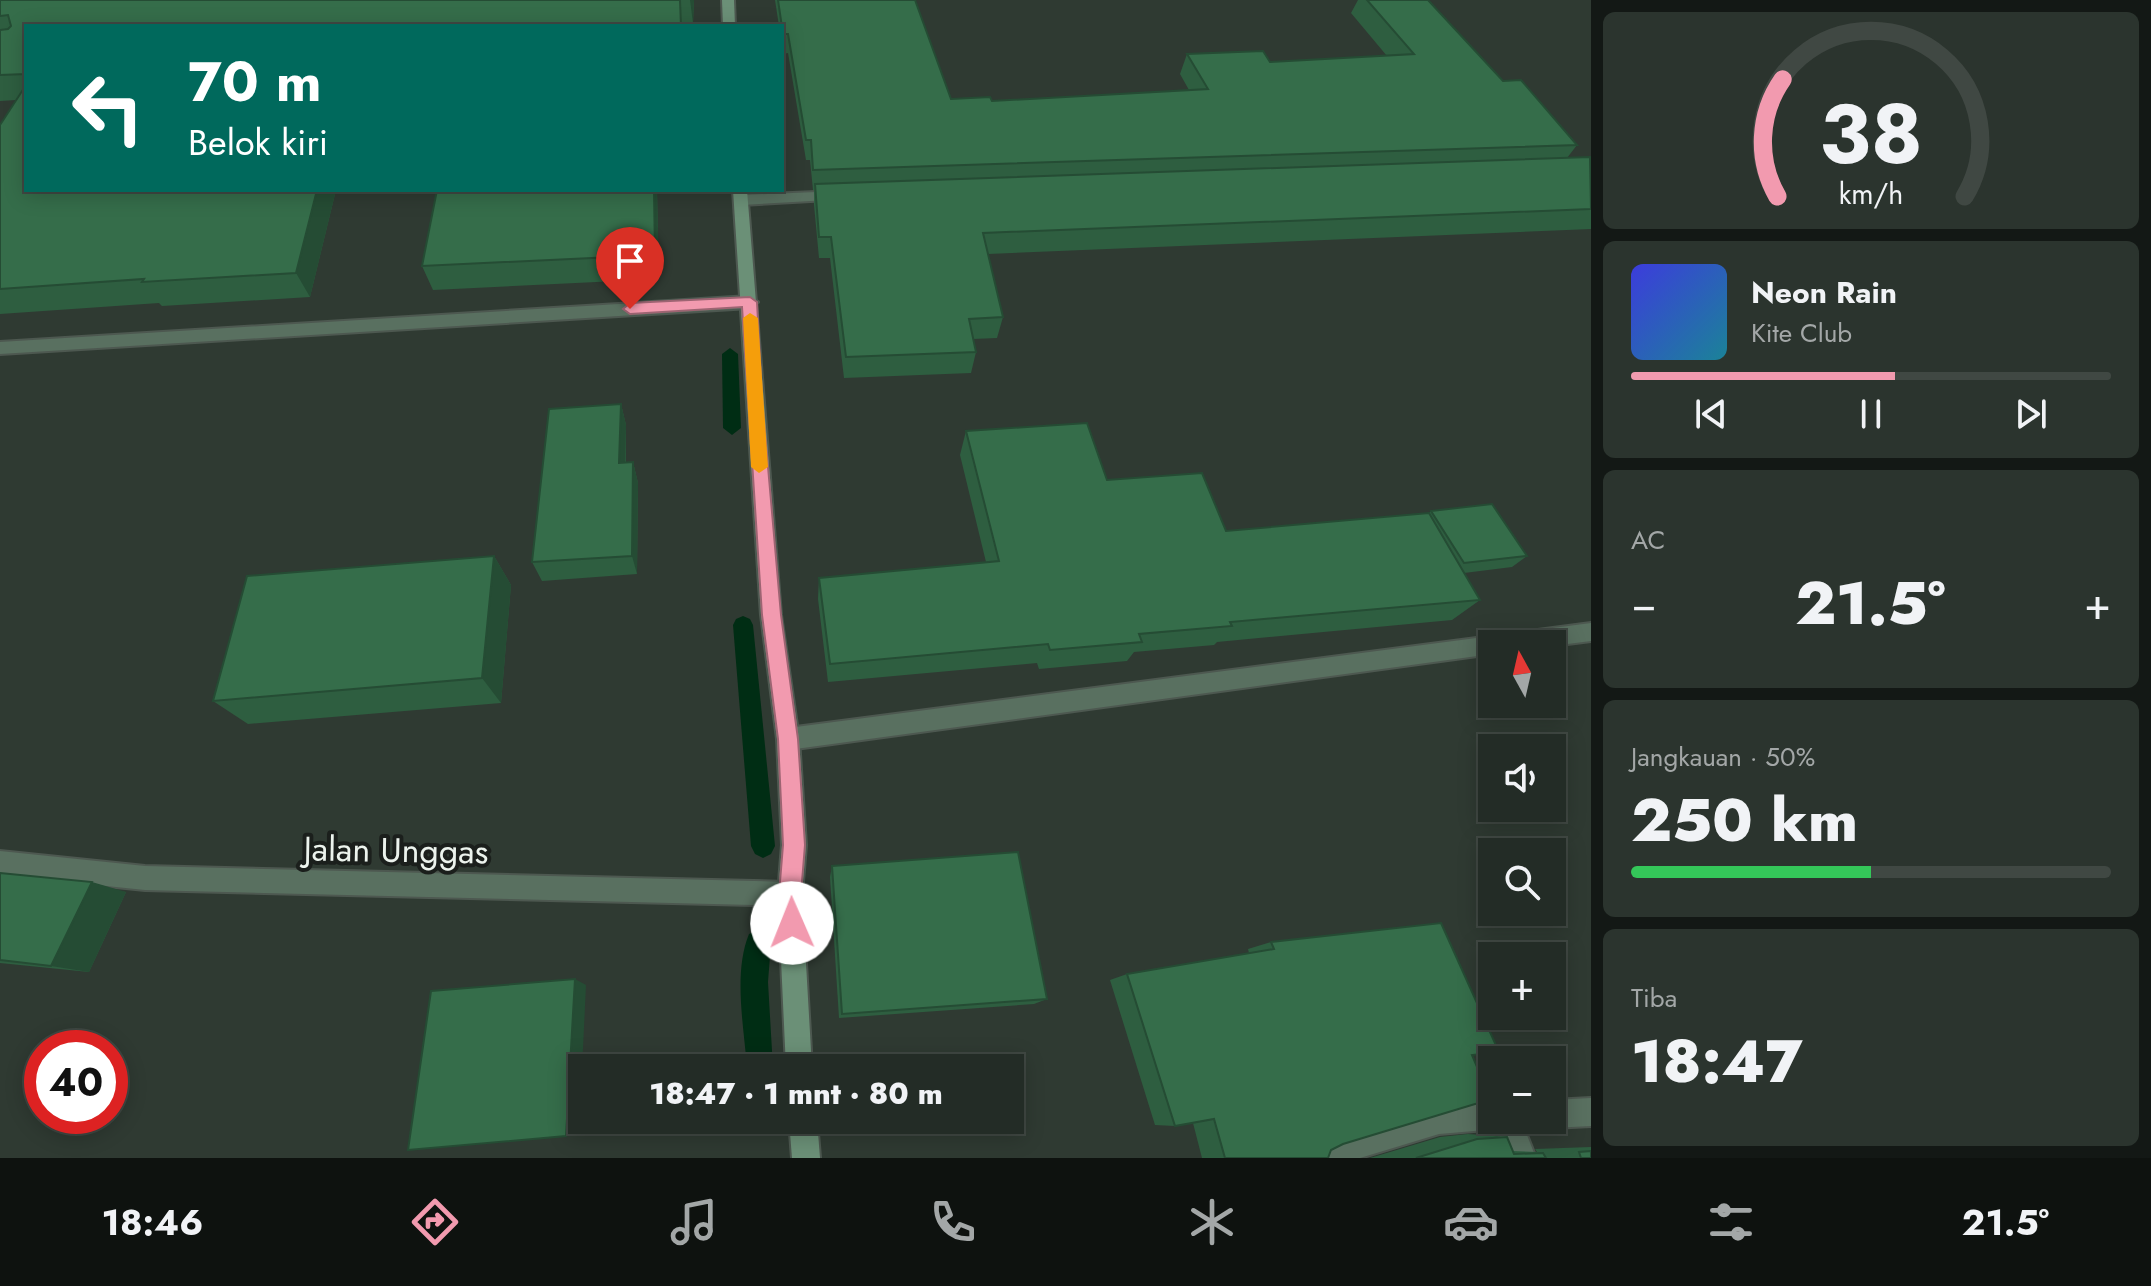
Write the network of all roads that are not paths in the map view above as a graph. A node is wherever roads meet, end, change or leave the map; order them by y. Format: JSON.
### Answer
{"nodes":[{"id":1,"x":728,"y":0,"type":"edge"},
{"id":2,"x":729,"y":24,"type":"edge"},
{"id":3,"x":741,"y":195,"type":"edge"},
{"id":4,"x":856,"y":195,"type":"edge"},
{"id":5,"x":750,"y":302,"type":"junction"},
{"id":6,"x":0,"y":348,"type":"edge"},
{"id":7,"x":1591,"y":632,"type":"edge"},
{"id":8,"x":1566,"y":635,"type":"edge"},
{"id":9,"x":1478,"y":647,"type":"edge"},
{"id":10,"x":788,"y":739,"type":"junction"},
{"id":11,"x":0,"y":863,"type":"edge"},
{"id":12,"x":790,"y":894,"type":"junction"},
{"id":13,"x":798,"y":1054,"type":"edge"},
{"id":14,"x":1591,"y":1112,"type":"edge"},
{"id":15,"x":1566,"y":1113,"type":"edge"},
{"id":16,"x":1478,"y":1118,"type":"edge"},
{"id":17,"x":804,"y":1134,"type":"edge"},
{"id":18,"x":1513,"y":1134,"type":"edge"},
{"id":19,"x":806,"y":1158,"type":"edge"},
{"id":20,"x":1314,"y":1158,"type":"edge"},
{"id":21,"x":1522,"y":1158,"type":"edge"}],
"edges":[{"from":1,"to":2,"type":"street"},
{"from":3,"to":4,"type":"street"},
{"from":3,"to":5,"type":"street"},
{"from":5,"to":6,"type":"street"},
{"from":5,"to":10,"type":"street"},
{"from":7,"to":8,"type":"street"},
{"from":9,"to":10,"type":"street"},
{"from":10,"to":12,"type":"street"},
{"from":11,"to":12,"type":"street","name":"Jalan Unggas"},
{"from":12,"to":13,"type":"street"},
{"from":14,"to":15,"type":"street"},
{"from":16,"to":20,"type":"street"},
{"from":17,"to":19,"type":"street"},
{"from":18,"to":21,"type":"street"}]}
